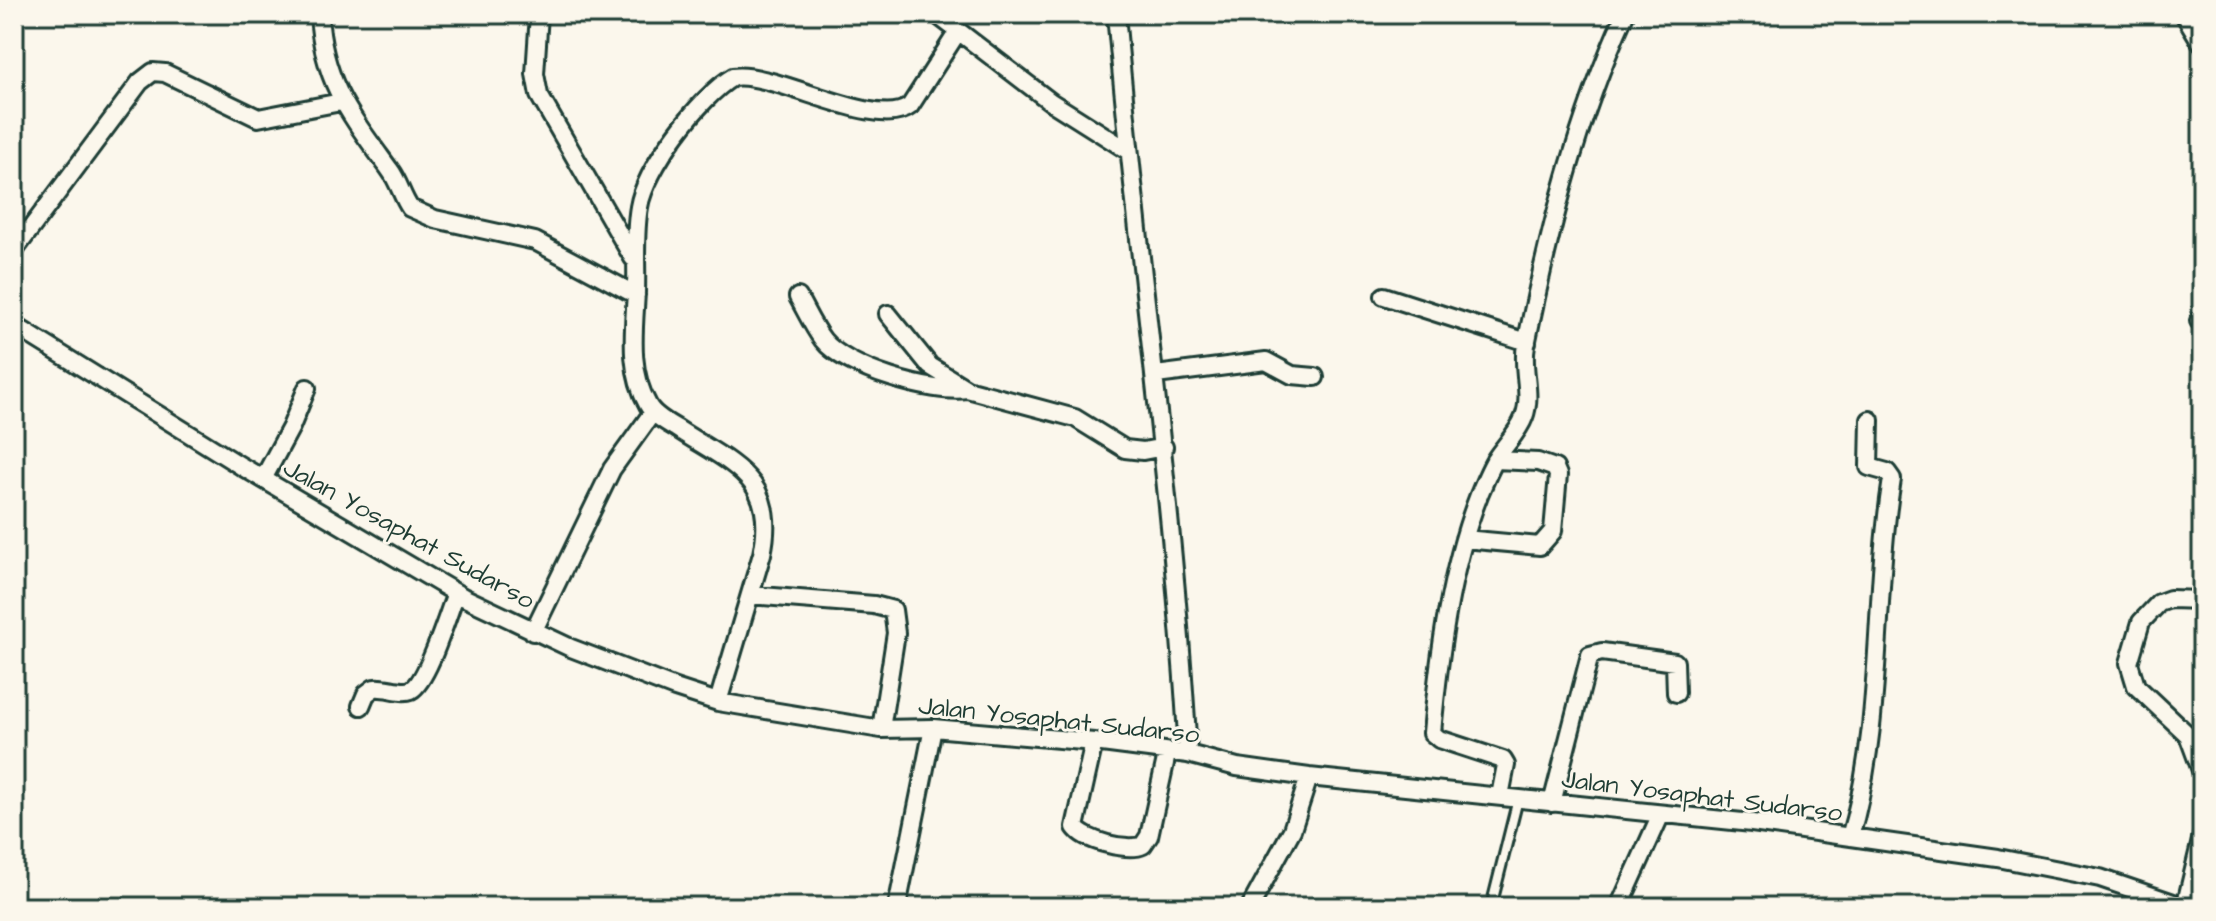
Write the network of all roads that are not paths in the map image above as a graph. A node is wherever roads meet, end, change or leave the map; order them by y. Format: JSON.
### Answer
{"nodes":[{"id":1,"x":319,"y":14,"type":"edge"},
{"id":2,"x":539,"y":14,"type":"edge"},
{"id":3,"x":936,"y":14,"type":"edge"},
{"id":4,"x":1116,"y":14,"type":"edge"},
{"id":5,"x":1625,"y":14,"type":"edge"},
{"id":6,"x":2184,"y":14,"type":"edge"},
{"id":7,"x":957,"y":33,"type":"junction"},
{"id":8,"x":2202,"y":44,"type":"edge"},
{"id":9,"x":341,"y":102,"type":"junction"},
{"id":10,"x":1127,"y":150,"type":"junction"},
{"id":11,"x":14,"y":251,"type":"edge"},
{"id":12,"x":636,"y":264,"type":"junction"},
{"id":13,"x":636,"y":295,"type":"junction"},
{"id":14,"x":1384,"y":296,"type":"dead end"},
{"id":15,"x":798,"y":297,"type":"dead end"},
{"id":16,"x":888,"y":314,"type":"dead end"},
{"id":17,"x":14,"y":325,"type":"edge"},
{"id":18,"x":1527,"y":342,"type":"junction"},
{"id":19,"x":1156,"y":375,"type":"junction"},
{"id":20,"x":1315,"y":377,"type":"dead end"},
{"id":21,"x":307,"y":388,"type":"dead end"},
{"id":22,"x":967,"y":389,"type":"junction"},
{"id":23,"x":653,"y":412,"type":"junction"},
{"id":24,"x":1870,"y":420,"type":"dead end"},
{"id":25,"x":1164,"y":447,"type":"junction"},
{"id":26,"x":1495,"y":460,"type":"junction"},
{"id":27,"x":263,"y":479,"type":"junction"},
{"id":28,"x":1464,"y":539,"type":"junction"},
{"id":29,"x":456,"y":593,"type":"junction"},
{"id":30,"x":750,"y":595,"type":"junction"},
{"id":31,"x":2202,"y":600,"type":"edge"},
{"id":32,"x":533,"y":632,"type":"junction"},
{"id":33,"x":1676,"y":693,"type":"dead end"},
{"id":34,"x":718,"y":702,"type":"junction"},
{"id":35,"x":361,"y":706,"type":"dead end"},
{"id":36,"x":933,"y":728,"type":"junction"},
{"id":37,"x":881,"y":729,"type":"junction"},
{"id":38,"x":1094,"y":742,"type":"junction"},
{"id":39,"x":1167,"y":754,"type":"junction"},
{"id":40,"x":1188,"y":754,"type":"junction"},
{"id":41,"x":2202,"y":773,"type":"edge"},
{"id":42,"x":1309,"y":777,"type":"junction"},
{"id":43,"x":1555,"y":787,"type":"junction"},
{"id":44,"x":1500,"y":796,"type":"junction"},
{"id":45,"x":1518,"y":798,"type":"junction"},
{"id":46,"x":1661,"y":814,"type":"junction"},
{"id":47,"x":1854,"y":822,"type":"junction"},
{"id":48,"x":2202,"y":836,"type":"edge"},
{"id":49,"x":897,"y":907,"type":"edge"},
{"id":50,"x":1250,"y":907,"type":"edge"},
{"id":51,"x":1491,"y":907,"type":"edge"},
{"id":52,"x":1619,"y":907,"type":"edge"},
{"id":53,"x":2185,"y":907,"type":"edge"}],
"edges":[{"from":1,"to":9,"type":"street"},
{"from":2,"to":12,"type":"street"},
{"from":3,"to":7,"type":"street"},
{"from":4,"to":10,"type":"street"},
{"from":5,"to":18,"type":"street"},
{"from":6,"to":8,"type":"street"},
{"from":7,"to":10,"type":"street"},
{"from":7,"to":12,"type":"street"},
{"from":9,"to":11,"type":"street"},
{"from":9,"to":13,"type":"street"},
{"from":10,"to":19,"type":"street"},
{"from":12,"to":13,"type":"street"},
{"from":13,"to":23,"type":"street"},
{"from":14,"to":18,"type":"street"},
{"from":15,"to":22,"type":"street"},
{"from":16,"to":22,"type":"street"},
{"from":17,"to":27,"type":"street","name":"Jalan Yosaphat Sudarso"},
{"from":18,"to":26,"type":"street"},
{"from":19,"to":20,"type":"street"},
{"from":19,"to":25,"type":"street"},
{"from":21,"to":27,"type":"street"},
{"from":22,"to":25,"type":"street"},
{"from":23,"to":30,"type":"street"},
{"from":23,"to":32,"type":"street"},
{"from":24,"to":47,"type":"street"},
{"from":25,"to":40,"type":"street"},
{"from":26,"to":28,"type":"street"},
{"from":26,"to":28,"type":"street"},
{"from":27,"to":29,"type":"street","name":"Jalan Yosaphat Sudarso"},
{"from":28,"to":44,"type":"street"},
{"from":29,"to":32,"type":"street","name":"Jalan Yosaphat Sudarso"},
{"from":29,"to":35,"type":"street"},
{"from":30,"to":34,"type":"street"},
{"from":30,"to":37,"type":"street"},
{"from":31,"to":41,"type":"street"},
{"from":32,"to":34,"type":"street","name":"Jalan Yosaphat Sudarso"},
{"from":33,"to":43,"type":"street"},
{"from":34,"to":37,"type":"street","name":"Jalan Yosaphat Sudarso"},
{"from":36,"to":37,"type":"street","name":"Jalan Yosaphat Sudarso"},
{"from":36,"to":38,"type":"street","name":"Jalan Yosaphat Sudarso"},
{"from":36,"to":49,"type":"street"},
{"from":38,"to":39,"type":"street","name":"Jalan Yosaphat Sudarso"},
{"from":38,"to":39,"type":"street"},
{"from":39,"to":40,"type":"street","name":"Jalan Yosaphat Sudarso"},
{"from":40,"to":42,"type":"street","name":"Jalan Yosaphat Sudarso"},
{"from":42,"to":44,"type":"street","name":"Jalan Yosaphat Sudarso"},
{"from":42,"to":50,"type":"street"},
{"from":43,"to":45,"type":"street","name":"Jalan Yosaphat Sudarso"},
{"from":43,"to":46,"type":"street","name":"Jalan Yosaphat Sudarso"},
{"from":44,"to":45,"type":"street","name":"Jalan Yosaphat Sudarso"},
{"from":45,"to":51,"type":"lane"},
{"from":46,"to":47,"type":"street","name":"Jalan Yosaphat Sudarso"},
{"from":46,"to":52,"type":"street"},
{"from":47,"to":53,"type":"street","name":"Jalan Yosaphat Sudarso"},
{"from":48,"to":53,"type":"street"}]}
